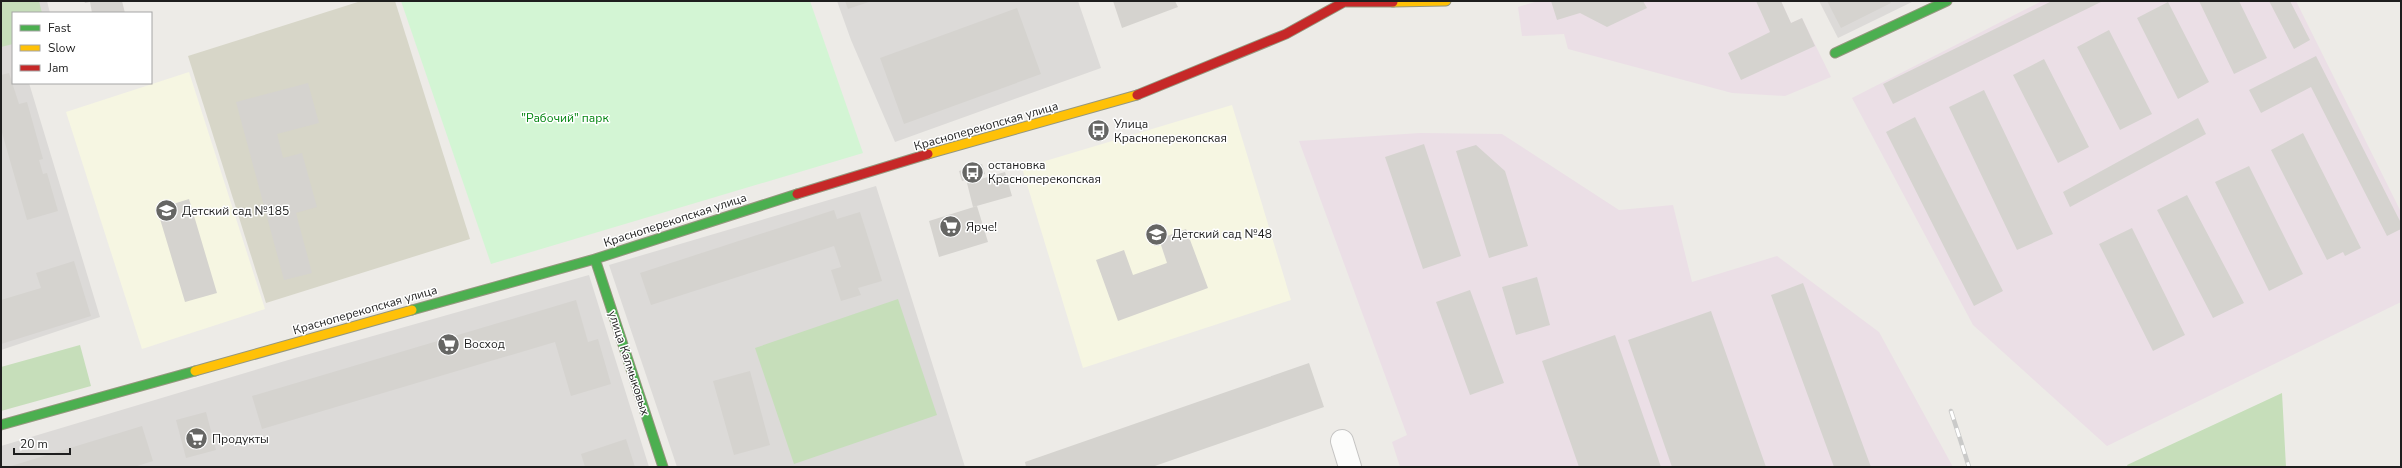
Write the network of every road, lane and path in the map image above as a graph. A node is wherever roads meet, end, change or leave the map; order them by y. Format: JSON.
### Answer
{"nodes":[{"id":1,"x":1344,"y":1,"type":"edge"},
{"id":2,"x":1446,"y":1,"type":"edge"},
{"id":3,"x":1947,"y":1,"type":"edge"},
{"id":4,"x":1835,"y":53,"type":"dead end"},
{"id":5,"x":595,"y":259,"type":"junction"},
{"id":6,"x":1,"y":425,"type":"edge"},
{"id":7,"x":1342,"y":441,"type":"dead end"},
{"id":8,"x":663,"y":467,"type":"edge"},
{"id":9,"x":1350,"y":467,"type":"edge"}],
"edges":[{"from":1,"to":2,"type":"street"},
{"from":1,"to":5,"type":"street","name":"Красноперекопская улица"},
{"from":3,"to":4,"type":"street"},
{"from":5,"to":6,"type":"street","name":"Красноперекопская улица"},
{"from":5,"to":8,"type":"street","name":"улица Калмыковых"},
{"from":7,"to":9,"type":"street"}]}
